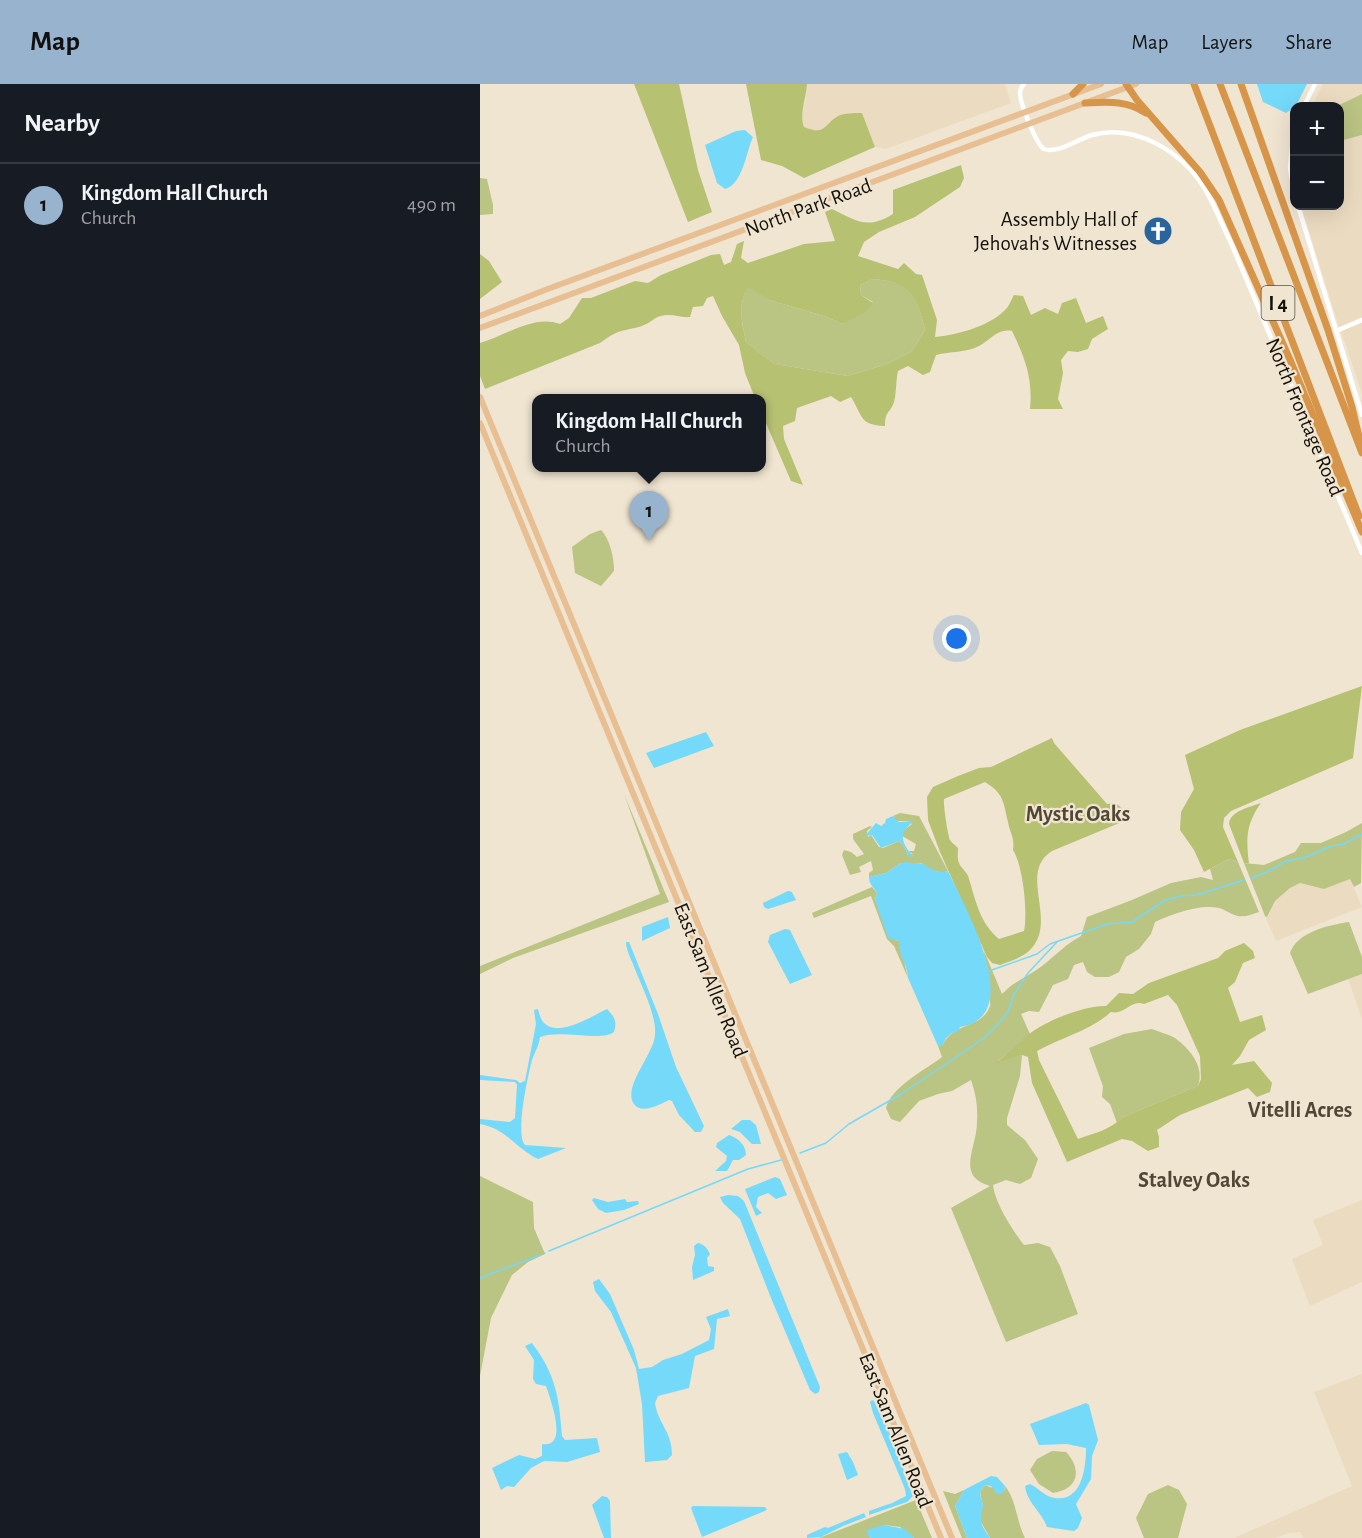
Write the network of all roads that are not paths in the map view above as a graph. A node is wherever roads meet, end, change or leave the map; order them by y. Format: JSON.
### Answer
{"nodes":[{"id":1,"x":1024,"y":84,"type":"edge"},
{"id":2,"x":1083,"y":84,"type":"edge"},
{"id":3,"x":1101,"y":84,"type":"edge"},
{"id":4,"x":1194,"y":84,"type":"edge"},
{"id":5,"x":1220,"y":84,"type":"edge"},
{"id":6,"x":1241,"y":84,"type":"edge"},
{"id":7,"x":1315,"y":84,"type":"edge"},
{"id":8,"x":1131,"y":85,"type":"edge"},
{"id":9,"x":1073,"y":94,"type":"junction"},
{"id":10,"x":1306,"y":102,"type":"edge"},
{"id":11,"x":1085,"y":104,"type":"junction"},
{"id":12,"x":1026,"y":112,"type":"junction"},
{"id":13,"x":1151,"y":117,"type":"junction"},
{"id":14,"x":1031,"y":124,"type":"junction"},
{"id":15,"x":1299,"y":210,"type":"edge"},
{"id":16,"x":480,"y":316,"type":"edge"},
{"id":17,"x":1362,"y":320,"type":"edge"},
{"id":18,"x":481,"y":328,"type":"edge"},
{"id":19,"x":1336,"y":330,"type":"junction"},
{"id":20,"x":480,"y":397,"type":"edge"},
{"id":21,"x":1362,"y":415,"type":"edge"},
{"id":22,"x":480,"y":423,"type":"edge"},
{"id":23,"x":1362,"y":453,"type":"edge"},
{"id":24,"x":1362,"y":523,"type":"edge"},
{"id":25,"x":1362,"y":532,"type":"edge"},
{"id":26,"x":1362,"y":553,"type":"edge"},
{"id":27,"x":941,"y":1538,"type":"edge"},
{"id":28,"x":952,"y":1538,"type":"edge"}],
"edges":[{"from":1,"to":12,"type":"street","name":"North Frontage Road"},
{"from":2,"to":9,"type":"highway"},
{"from":3,"to":9,"type":"main road","name":"North Park Road"},
{"from":4,"to":24,"type":"highway","number":"I 4"},
{"from":5,"to":23,"type":"highway","number":"I 4"},
{"from":6,"to":23,"type":"highway"},
{"from":7,"to":10,"type":"street"},
{"from":8,"to":11,"type":"main road","name":"North Park Road"},
{"from":8,"to":13,"type":"highway"},
{"from":9,"to":12,"type":"main road","name":"North Park Road"},
{"from":11,"to":13,"type":"highway"},
{"from":11,"to":14,"type":"main road","name":"North Park Road"},
{"from":12,"to":14,"type":"street","name":"North Frontage Road"},
{"from":12,"to":16,"type":"main road","name":"North Park Road"},
{"from":13,"to":25,"type":"highway"},
{"from":14,"to":18,"type":"main road","name":"North Park Road"},
{"from":14,"to":26,"type":"street","name":"North Frontage Road"},
{"from":15,"to":19,"type":"street"},
{"from":17,"to":19,"type":"street"},
{"from":19,"to":21,"type":"street"},
{"from":20,"to":28,"type":"main road"},
{"from":22,"to":27,"type":"main road","name":"East Sam Allen Road"}]}
